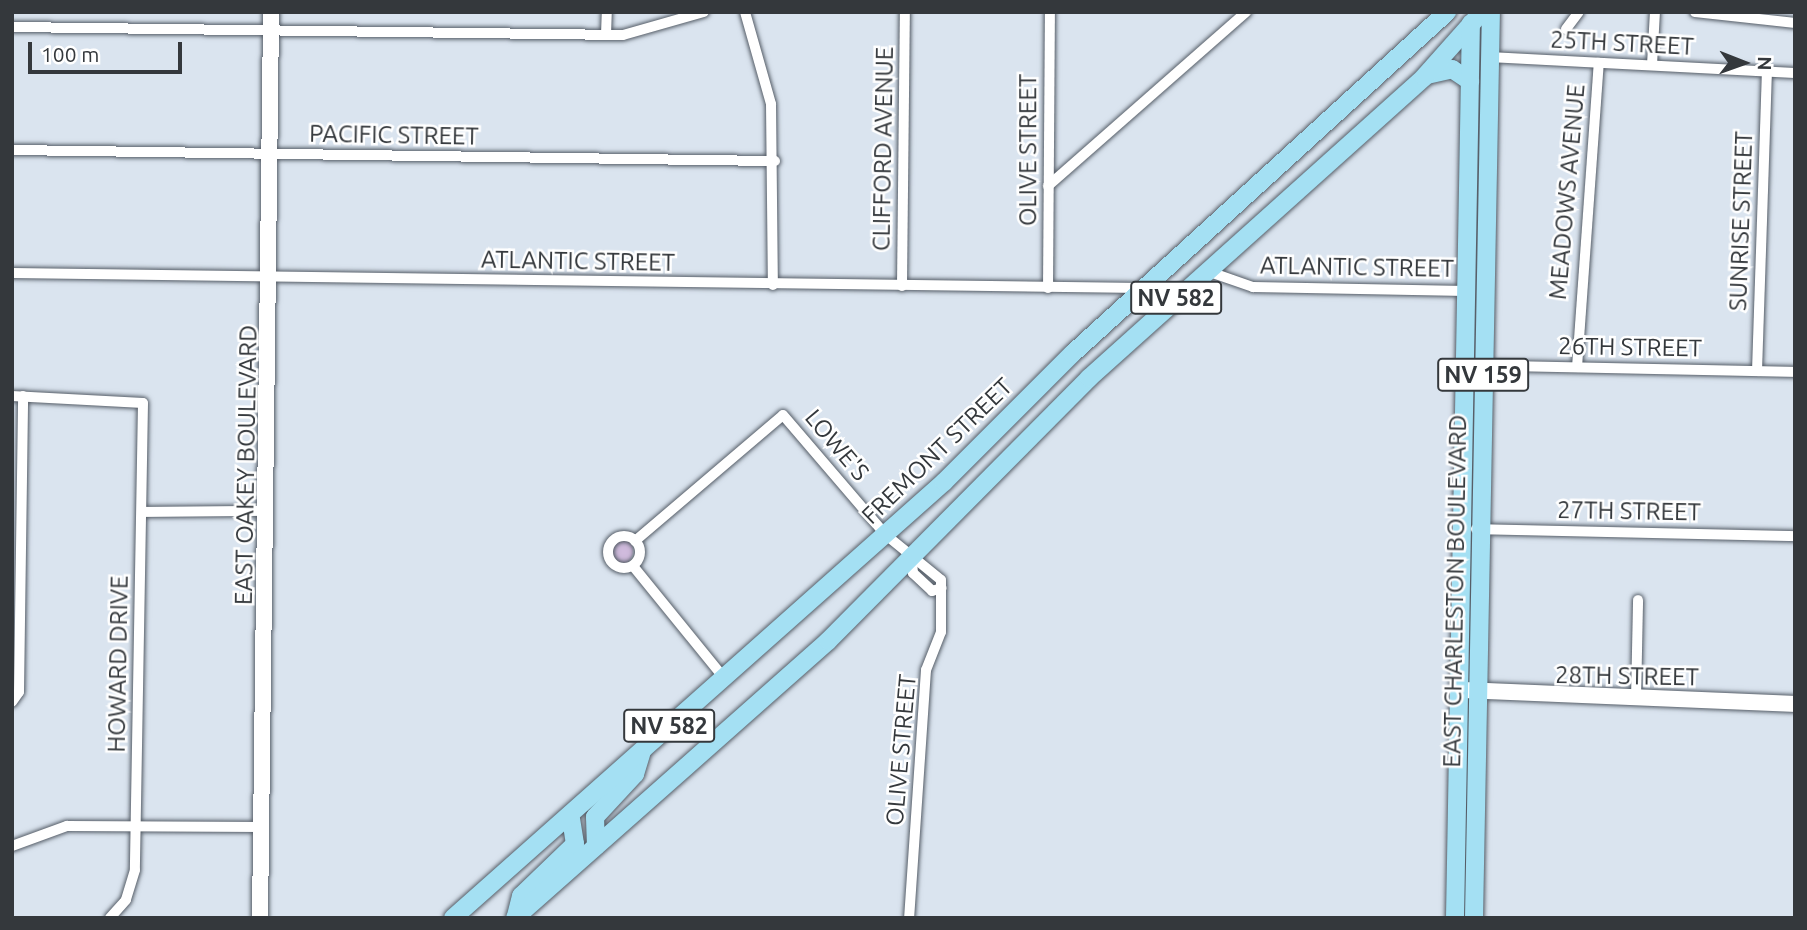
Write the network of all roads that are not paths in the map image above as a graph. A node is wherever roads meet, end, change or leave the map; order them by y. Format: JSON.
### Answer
{"nodes":[{"id":1,"x":271,"y":12,"type":"edge"},
{"id":2,"x":607,"y":12,"type":"edge"},
{"id":3,"x":704,"y":12,"type":"edge"},
{"id":4,"x":745,"y":12,"type":"edge"},
{"id":5,"x":905,"y":12,"type":"edge"},
{"id":6,"x":1050,"y":12,"type":"edge"},
{"id":7,"x":1246,"y":12,"type":"edge"},
{"id":8,"x":1447,"y":12,"type":"edge"},
{"id":9,"x":1491,"y":12,"type":"edge"},
{"id":10,"x":1579,"y":12,"type":"edge"},
{"id":11,"x":1655,"y":12,"type":"edge"},
{"id":12,"x":1695,"y":12,"type":"edge"},
{"id":13,"x":1475,"y":17,"type":"edge"},
{"id":14,"x":1795,"y":23,"type":"edge"},
{"id":15,"x":12,"y":27,"type":"edge"},
{"id":16,"x":1566,"y":29,"type":"dead end"},
{"id":17,"x":271,"y":30,"type":"junction"},
{"id":18,"x":607,"y":35,"type":"junction"},
{"id":19,"x":1489,"y":57,"type":"junction"},
{"id":20,"x":1599,"y":63,"type":"junction"},
{"id":21,"x":1652,"y":65,"type":"junction"},
{"id":22,"x":1767,"y":71,"type":"junction"},
{"id":23,"x":1795,"y":73,"type":"edge"},
{"id":24,"x":1424,"y":77,"type":"junction"},
{"id":25,"x":1470,"y":81,"type":"junction"},
{"id":26,"x":12,"y":150,"type":"edge"},
{"id":27,"x":269,"y":154,"type":"junction"},
{"id":28,"x":775,"y":161,"type":"junction"},
{"id":29,"x":1048,"y":186,"type":"junction"},
{"id":30,"x":1207,"y":271,"type":"junction"},
{"id":31,"x":12,"y":273,"type":"edge"},
{"id":32,"x":271,"y":276,"type":"junction"},
{"id":33,"x":773,"y":285,"type":"junction"},
{"id":34,"x":902,"y":286,"type":"junction"},
{"id":35,"x":1048,"y":288,"type":"junction"},
{"id":36,"x":1143,"y":288,"type":"junction"},
{"id":37,"x":1466,"y":291,"type":"junction"},
{"id":38,"x":1465,"y":365,"type":"junction"},
{"id":39,"x":1483,"y":365,"type":"junction"},
{"id":40,"x":1577,"y":367,"type":"junction"},
{"id":41,"x":1757,"y":372,"type":"junction"},
{"id":42,"x":1795,"y":372,"type":"edge"},
{"id":43,"x":18,"y":396,"type":"edge"},
{"id":44,"x":268,"y":511,"type":"junction"},
{"id":45,"x":142,"y":512,"type":"junction"},
{"id":46,"x":1471,"y":528,"type":"junction"},
{"id":47,"x":886,"y":535,"type":"junction"},
{"id":48,"x":1795,"y":536,"type":"edge"},
{"id":49,"x":635,"y":541,"type":"junction"},
{"id":50,"x":912,"y":560,"type":"junction"},
{"id":51,"x":633,"y":566,"type":"junction"},
{"id":52,"x":1638,"y":600,"type":"dead end"},
{"id":53,"x":724,"y":678,"type":"junction"},
{"id":54,"x":1459,"y":688,"type":"junction"},
{"id":55,"x":1477,"y":693,"type":"junction"},
{"id":56,"x":1636,"y":699,"type":"junction"},
{"id":57,"x":13,"y":702,"type":"edge"},
{"id":58,"x":1795,"y":704,"type":"edge"},
{"id":59,"x":642,"y":751,"type":"junction"},
{"id":60,"x":570,"y":814,"type":"junction"},
{"id":61,"x":137,"y":824,"type":"junction"},
{"id":62,"x":263,"y":827,"type":"junction"},
{"id":63,"x":12,"y":846,"type":"edge"},
{"id":64,"x":596,"y":846,"type":"junction"},
{"id":65,"x":1455,"y":884,"type":"junction"},
{"id":66,"x":516,"y":917,"type":"edge"},
{"id":67,"x":1473,"y":917,"type":"edge"},
{"id":68,"x":110,"y":918,"type":"edge"},
{"id":69,"x":260,"y":918,"type":"edge"},
{"id":70,"x":453,"y":918,"type":"edge"},
{"id":71,"x":909,"y":918,"type":"edge"},
{"id":72,"x":1455,"y":918,"type":"edge"}],
"edges":[{"from":1,"to":17,"type":"street","name":"EAST OAKEY BOULEVARD"},
{"from":2,"to":18,"type":"street"},
{"from":3,"to":18,"type":"street"},
{"from":4,"to":28,"type":"street"},
{"from":5,"to":34,"type":"street","name":"CLIFFORD AVENUE"},
{"from":6,"to":29,"type":"street","name":"OLIVE STREET"},
{"from":7,"to":29,"type":"street"},
{"from":8,"to":36,"type":"main road","name":"FREMONT STREET","number":"NV 582"},
{"from":9,"to":19,"type":"main road","name":"EAST CHARLESTON BOULEVARD"},
{"from":10,"to":16,"type":"street"},
{"from":11,"to":21,"type":"street"},
{"from":12,"to":14,"type":"street"},
{"from":13,"to":24,"type":"main road","number":"NV 582"},
{"from":13,"to":25,"type":"main road","name":"EAST CHARLESTON BOULEVARD"},
{"from":15,"to":17,"type":"street"},
{"from":17,"to":18,"type":"street"},
{"from":17,"to":27,"type":"street","name":"EAST OAKEY BOULEVARD"},
{"from":19,"to":20,"type":"street","name":"25TH STREET"},
{"from":19,"to":39,"type":"main road","name":"EAST CHARLESTON BOULEVARD","number":"NV 159"},
{"from":20,"to":21,"type":"street","name":"25TH STREET"},
{"from":20,"to":40,"type":"street","name":"MEADOWS AVENUE"},
{"from":21,"to":22,"type":"street","name":"25TH STREET"},
{"from":22,"to":23,"type":"street","name":"25TH STREET"},
{"from":22,"to":41,"type":"street","name":"SUNRISE STREET"},
{"from":24,"to":25,"type":"main road"},
{"from":24,"to":30,"type":"main road","number":"NV 582"},
{"from":25,"to":37,"type":"main road","name":"EAST CHARLESTON BOULEVARD","number":"NV 159"},
{"from":26,"to":27,"type":"street","name":"PACIFIC STREET"},
{"from":27,"to":28,"type":"street","name":"PACIFIC STREET"},
{"from":27,"to":32,"type":"street","name":"EAST OAKEY BOULEVARD"},
{"from":28,"to":33,"type":"street"},
{"from":29,"to":35,"type":"street","name":"OLIVE STREET"},
{"from":30,"to":37,"type":"street","name":"ATLANTIC STREET"},
{"from":30,"to":50,"type":"main road","number":"NV 582"},
{"from":31,"to":32,"type":"street","name":"ATLANTIC STREET"},
{"from":32,"to":33,"type":"street","name":"ATLANTIC STREET"},
{"from":32,"to":44,"type":"street","name":"EAST OAKEY BOULEVARD"},
{"from":33,"to":34,"type":"street","name":"ATLANTIC STREET"},
{"from":34,"to":35,"type":"street","name":"ATLANTIC STREET"},
{"from":35,"to":36,"type":"street","name":"ATLANTIC STREET"},
{"from":36,"to":47,"type":"main road","name":"FREMONT STREET","number":"NV 582"},
{"from":37,"to":38,"type":"main road","name":"EAST CHARLESTON BOULEVARD","number":"NV 159"},
{"from":38,"to":39,"type":"street","name":"26TH STREET"},
{"from":38,"to":46,"type":"main road","name":"EAST CHARLESTON BOULEVARD","number":"NV 159"},
{"from":39,"to":40,"type":"street","name":"26TH STREET"},
{"from":39,"to":46,"type":"main road","name":"EAST CHARLESTON BOULEVARD","number":"NV 159"},
{"from":40,"to":41,"type":"street","name":"26TH STREET"},
{"from":41,"to":42,"type":"street","name":"26TH STREET"},
{"from":43,"to":45,"type":"street","name":"HOWARD DRIVE"},
{"from":43,"to":57,"type":"street"},
{"from":44,"to":45,"type":"street"},
{"from":44,"to":62,"type":"street","name":"EAST OAKEY BOULEVARD"},
{"from":45,"to":61,"type":"street","name":"HOWARD DRIVE"},
{"from":46,"to":48,"type":"street","name":"27TH STREET"},
{"from":46,"to":54,"type":"main road","name":"EAST CHARLESTON BOULEVARD","number":"NV 159"},
{"from":46,"to":55,"type":"main road","name":"EAST CHARLESTON BOULEVARD","number":"NV 159"},
{"from":47,"to":49,"type":"street","name":"LOWE'S"},
{"from":47,"to":50,"type":"street","name":"OLIVE STREET"},
{"from":47,"to":53,"type":"main road","name":"FREMONT STREET","number":"NV 582"},
{"from":49,"to":51,"type":"street"},
{"from":49,"to":51,"type":"street"},
{"from":50,"to":64,"type":"main road","number":"NV 582"},
{"from":50,"to":71,"type":"street","name":"OLIVE STREET"},
{"from":51,"to":53,"type":"street"},
{"from":52,"to":56,"type":"street"},
{"from":53,"to":59,"type":"main road","name":"FREMONT STREET","number":"NV 582"},
{"from":54,"to":55,"type":"street","name":"28TH STREET"},
{"from":54,"to":65,"type":"main road","name":"EAST CHARLESTON BOULEVARD","number":"NV 159"},
{"from":55,"to":56,"type":"street","name":"28TH STREET"},
{"from":55,"to":67,"type":"main road","name":"EAST CHARLESTON BOULEVARD","number":"NV 159"},
{"from":56,"to":58,"type":"street","name":"28TH STREET"},
{"from":59,"to":60,"type":"main road","name":"FREMONT STREET","number":"NV 582"},
{"from":59,"to":64,"type":"main road"},
{"from":60,"to":66,"type":"main road"},
{"from":60,"to":70,"type":"main road","name":"FREMONT STREET","number":"NV 582"},
{"from":61,"to":62,"type":"street"},
{"from":61,"to":63,"type":"street"},
{"from":61,"to":68,"type":"street","name":"HOWARD DRIVE"},
{"from":62,"to":69,"type":"street","name":"EAST OAKEY BOULEVARD"},
{"from":64,"to":66,"type":"main road","number":"NV 582"},
{"from":65,"to":67,"type":"main road"},
{"from":65,"to":72,"type":"main road","name":"EAST CHARLESTON BOULEVARD","number":"NV 159"}]}
